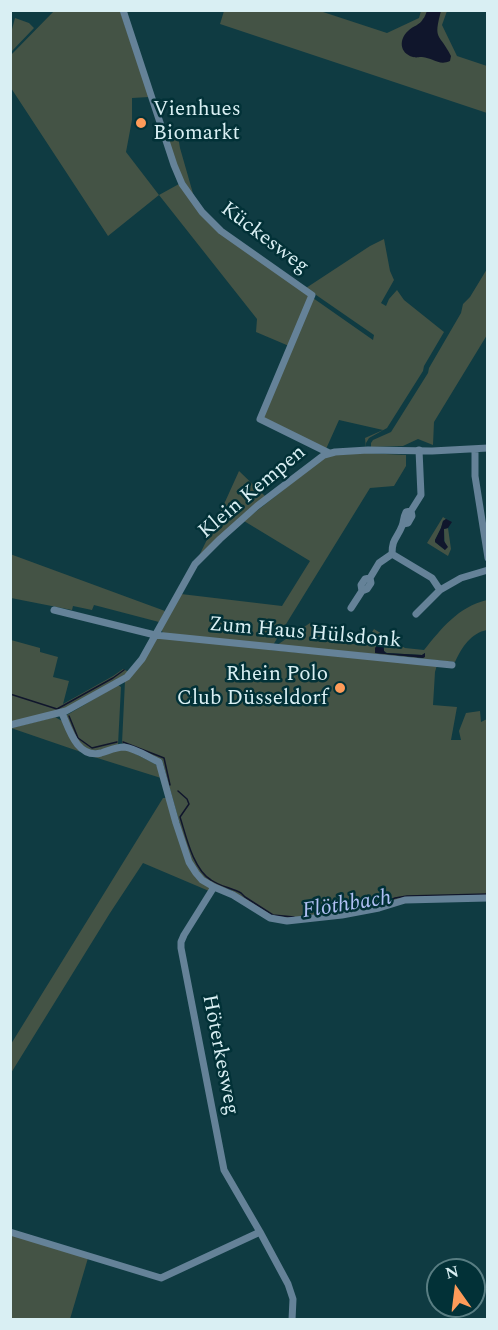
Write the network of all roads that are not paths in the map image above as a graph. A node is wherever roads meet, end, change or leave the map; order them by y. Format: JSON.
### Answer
{"nodes":[{"id":1,"x":123,"y":10,"type":"edge"},
{"id":2,"x":488,"y":448,"type":"edge"},
{"id":3,"x":475,"y":449,"type":"junction"},
{"id":4,"x":419,"y":450,"type":"junction"},
{"id":5,"x":329,"y":453,"type":"junction"},
{"id":6,"x":392,"y":554,"type":"junction"},
{"id":7,"x":488,"y":558,"type":"edge"},
{"id":8,"x":488,"y":570,"type":"edge"},
{"id":9,"x":440,"y":590,"type":"junction"},
{"id":10,"x":351,"y":608,"type":"dead end"},
{"id":11,"x":54,"y":610,"type":"dead end"},
{"id":12,"x":416,"y":614,"type":"dead end"},
{"id":13,"x":155,"y":635,"type":"junction"},
{"id":14,"x":452,"y":665,"type":"dead end"},
{"id":15,"x":62,"y":713,"type":"junction"},
{"id":16,"x":10,"y":725,"type":"edge"},
{"id":17,"x":214,"y":887,"type":"junction"},
{"id":18,"x":488,"y":898,"type":"edge"},
{"id":19,"x":10,"y":1232,"type":"edge"},
{"id":20,"x":260,"y":1232,"type":"junction"},
{"id":21,"x":292,"y":1320,"type":"edge"}],
"edges":[{"from":1,"to":5,"type":"street","name":"Kückesweg"},
{"from":2,"to":3,"type":"street","name":"Klein Kempen"},
{"from":3,"to":4,"type":"street","name":"Klein Kempen"},
{"from":3,"to":7,"type":"street"},
{"from":4,"to":5,"type":"street","name":"Klein Kempen"},
{"from":4,"to":6,"type":"street"},
{"from":5,"to":13,"type":"street","name":"Klein Kempen"},
{"from":6,"to":9,"type":"street"},
{"from":6,"to":10,"type":"street"},
{"from":8,"to":9,"type":"street"},
{"from":9,"to":12,"type":"street"},
{"from":11,"to":13,"type":"street"},
{"from":13,"to":14,"type":"street","name":"Zum Haus Hülsdonk"},
{"from":13,"to":15,"type":"street","name":"Klein Kempen"},
{"from":15,"to":16,"type":"street","name":"Klein Kempen"},
{"from":15,"to":17,"type":"street"},
{"from":17,"to":18,"type":"street"},
{"from":17,"to":20,"type":"street","name":"Höterkesweg"},
{"from":19,"to":20,"type":"street"},
{"from":20,"to":21,"type":"street","name":"Höterkesweg"}]}
